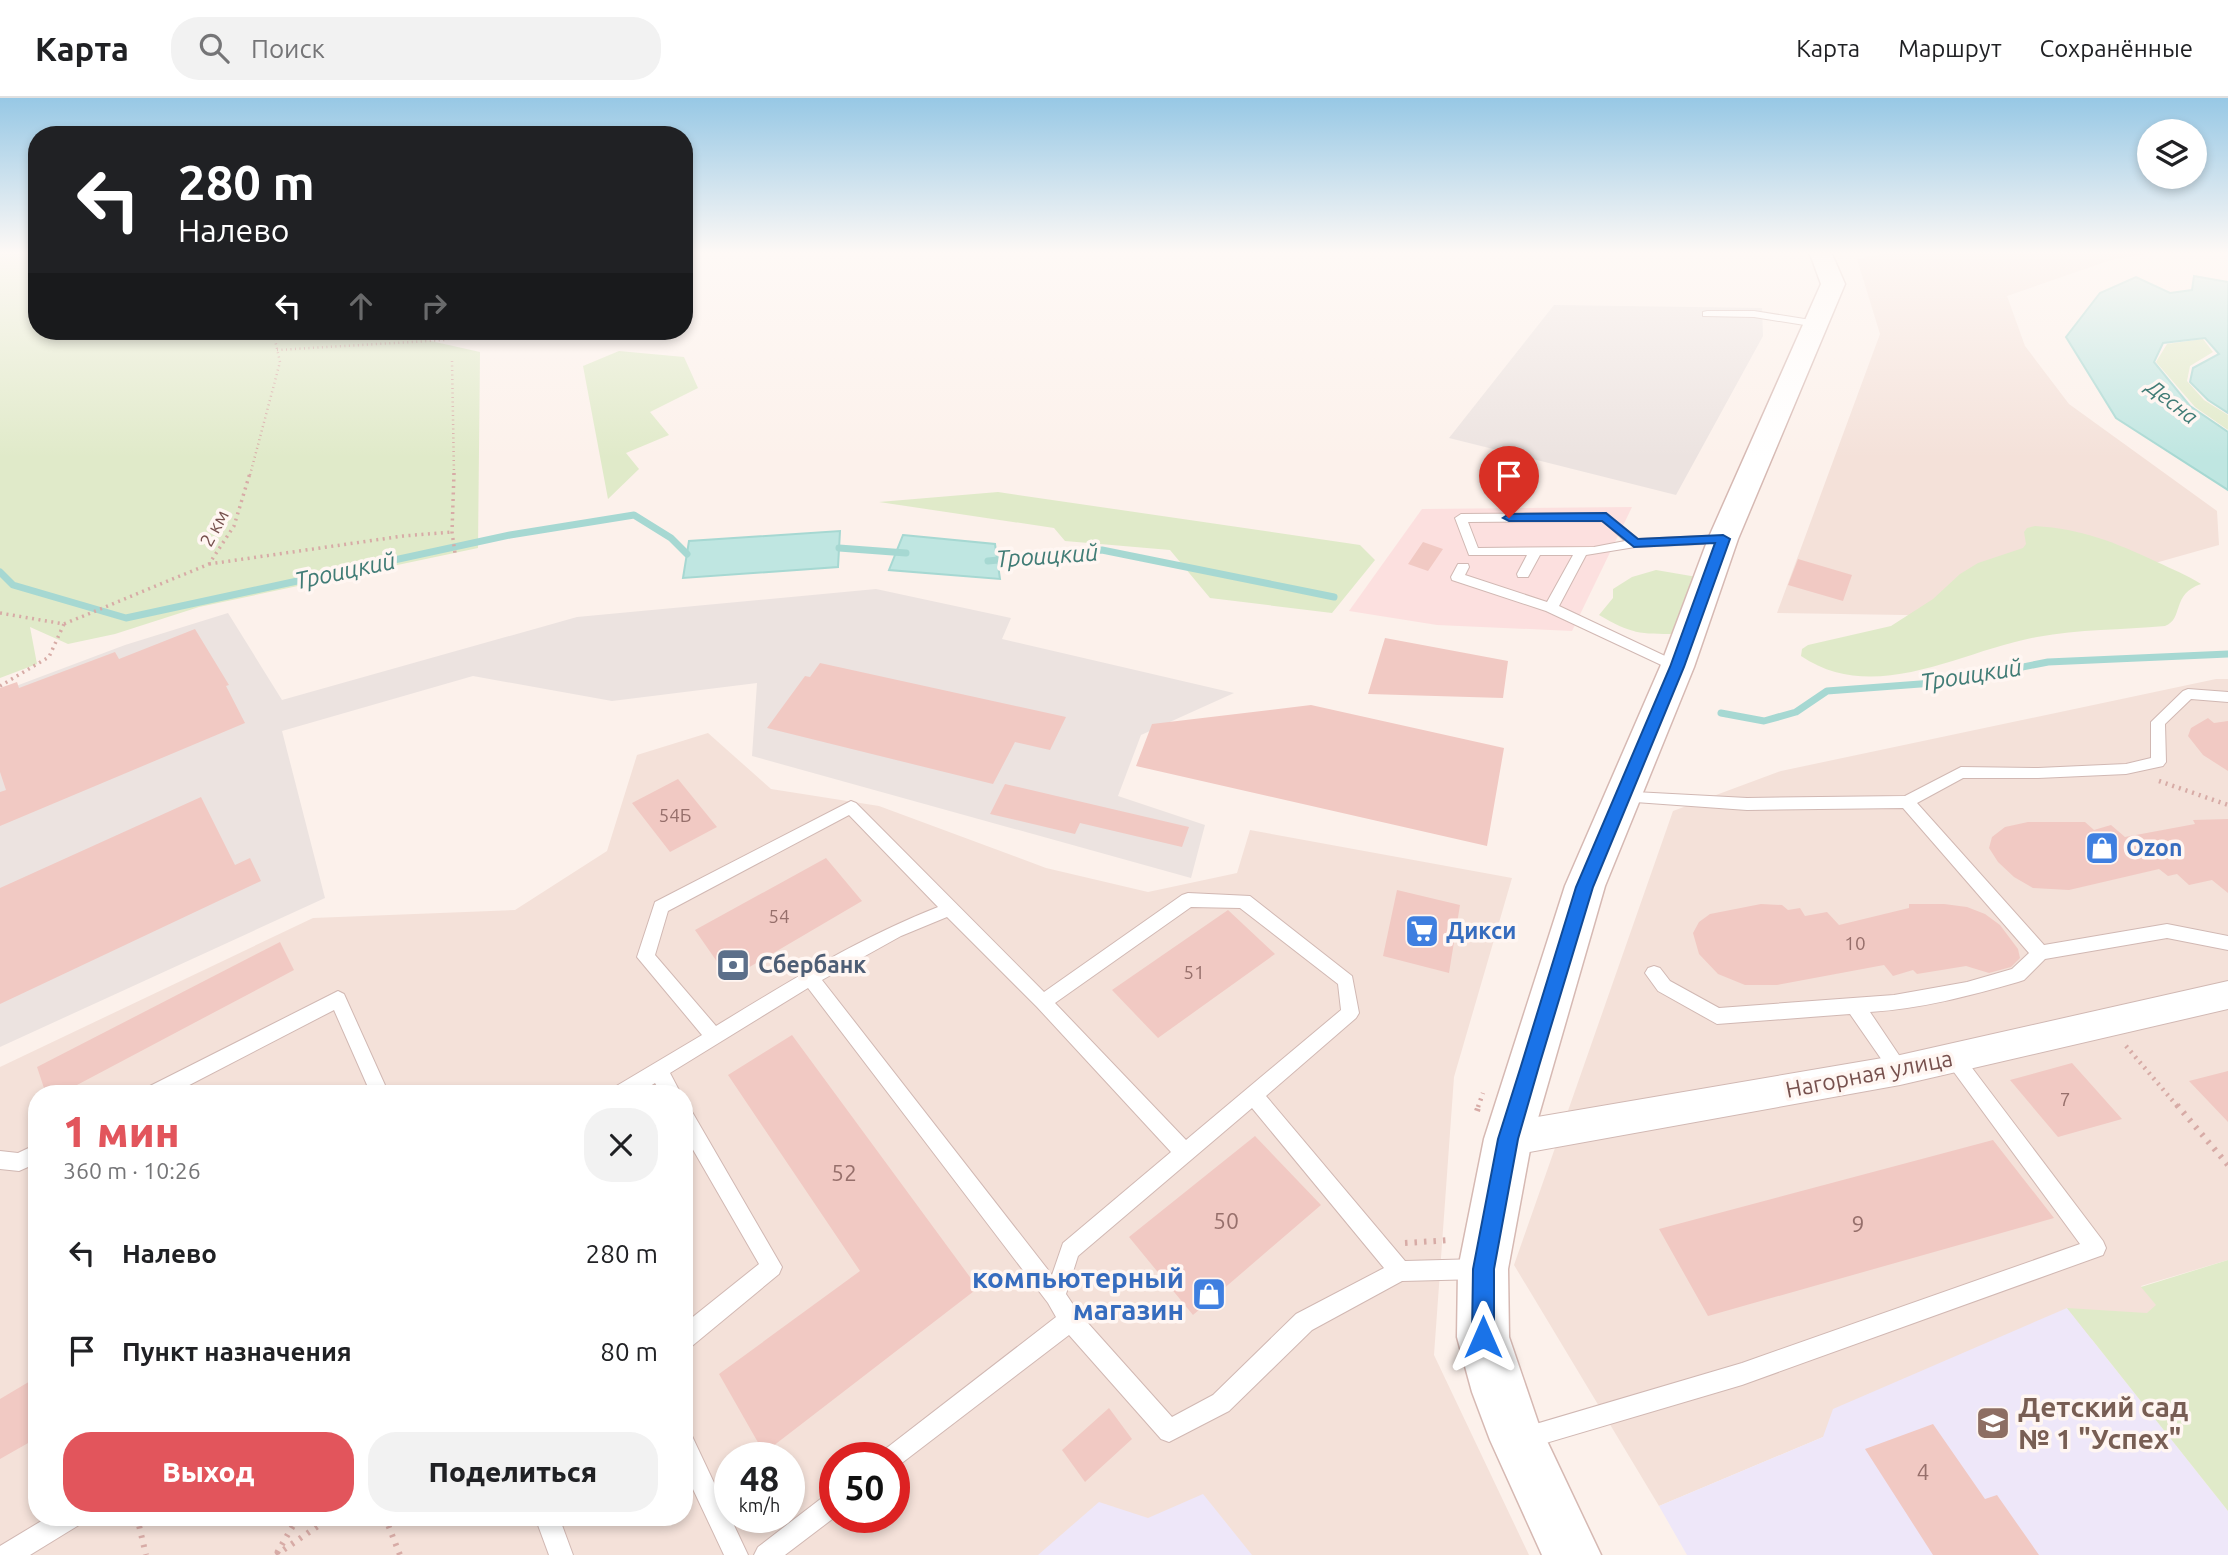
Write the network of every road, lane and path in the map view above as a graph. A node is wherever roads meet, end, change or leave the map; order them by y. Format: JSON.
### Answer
{"nodes":[{"id":1,"x":1804,"y":322,"type":"edge"},
{"id":2,"x":1817,"y":324,"type":"joint"},
{"id":3,"x":275,"y":340,"type":"edge"},
{"id":4,"x":445,"y":340,"type":"edge"},
{"id":5,"x":277,"y":350,"type":"junction"},
{"id":6,"x":452,"y":361,"type":"dead end"},
{"id":7,"x":452,"y":532,"type":"junction"},
{"id":8,"x":1723,"y":539,"type":"junction"},
{"id":9,"x":1634,"y":543,"type":"junction"},
{"id":10,"x":1582,"y":551,"type":"junction"},
{"id":11,"x":1502,"y":552,"type":"junction"},
{"id":12,"x":1535,"y":552,"type":"junction"},
{"id":13,"x":455,"y":553,"type":"dead end"},
{"id":14,"x":1469,"y":559,"type":"junction"},
{"id":15,"x":209,"y":564,"type":"junction"},
{"id":16,"x":1488,"y":575,"type":"junction"},
{"id":17,"x":1516,"y":584,"type":"junction"},
{"id":18,"x":1551,"y":608,"type":"junction"},
{"id":19,"x":0,"y":613,"type":"edge"},
{"id":20,"x":64,"y":624,"type":"junction"},
{"id":21,"x":1677,"y":667,"type":"junction"},
{"id":22,"x":0,"y":686,"type":"edge"},
{"id":23,"x":2228,"y":697,"type":"edge"},
{"id":24,"x":2126,"y":769,"type":"junction"},
{"id":25,"x":1622,"y":795,"type":"junction"},
{"id":26,"x":1907,"y":802,"type":"junction"},
{"id":27,"x":2228,"y":805,"type":"edge"},
{"id":28,"x":950,"y":909,"type":"junction"},
{"id":29,"x":2228,"y":943,"type":"edge"},
{"id":30,"x":2040,"y":953,"type":"junction"},
{"id":31,"x":1654,"y":973,"type":"dead end"},
{"id":32,"x":810,"y":978,"type":"junction"},
{"id":33,"x":2228,"y":995,"type":"edge"},
{"id":34,"x":1043,"y":1002,"type":"junction"},
{"id":35,"x":1855,"y":1006,"type":"junction"},
{"id":36,"x":2106,"y":1023,"type":"junction"},
{"id":37,"x":715,"y":1037,"type":"junction"},
{"id":38,"x":1954,"y":1058,"type":"junction"},
{"id":39,"x":1900,"y":1070,"type":"junction"},
{"id":40,"x":658,"y":1071,"type":"junction"},
{"id":41,"x":171,"y":1085,"type":"edge"},
{"id":42,"x":376,"y":1085,"type":"edge"},
{"id":43,"x":635,"y":1085,"type":"edge"},
{"id":44,"x":667,"y":1085,"type":"edge"},
{"id":45,"x":1252,"y":1095,"type":"junction"},
{"id":46,"x":693,"y":1131,"type":"edge"},
{"id":47,"x":1508,"y":1139,"type":"junction"},
{"id":48,"x":1184,"y":1152,"type":"junction"},
{"id":49,"x":28,"y":1158,"type":"edge"},
{"id":50,"x":0,"y":1160,"type":"edge"},
{"id":51,"x":2228,"y":1165,"type":"edge"},
{"id":52,"x":1483,"y":1269,"type":"junction"},
{"id":53,"x":1400,"y":1271,"type":"junction"},
{"id":54,"x":1055,"y":1296,"type":"junction"},
{"id":55,"x":1070,"y":1321,"type":"junction"},
{"id":56,"x":693,"y":1331,"type":"edge"},
{"id":57,"x":1518,"y":1440,"type":"junction"},
{"id":58,"x":910,"y":1444,"type":"edge"},
{"id":59,"x":693,"y":1463,"type":"edge"},
{"id":60,"x":819,"y":1514,"type":"edge"},
{"id":61,"x":56,"y":1526,"type":"edge"},
{"id":62,"x":139,"y":1526,"type":"edge"},
{"id":63,"x":293,"y":1526,"type":"edge"},
{"id":64,"x":318,"y":1526,"type":"edge"},
{"id":65,"x":389,"y":1526,"type":"edge"},
{"id":66,"x":550,"y":1526,"type":"edge"},
{"id":67,"x":8,"y":1555,"type":"edge"},
{"id":68,"x":146,"y":1555,"type":"edge"},
{"id":69,"x":277,"y":1555,"type":"edge"},
{"id":70,"x":400,"y":1555,"type":"edge"},
{"id":71,"x":561,"y":1555,"type":"edge"},
{"id":72,"x":736,"y":1555,"type":"edge"},
{"id":73,"x":766,"y":1555,"type":"edge"},
{"id":74,"x":1572,"y":1555,"type":"edge"}],
"edges":[{"from":1,"to":2,"type":"lane"},
{"from":2,"to":8,"type":"main road"},
{"from":3,"to":5,"type":"path","name":"2 км"},
{"from":4,"to":5,"type":"path"},
{"from":5,"to":15,"type":"path","name":"2 км"},
{"from":6,"to":7,"type":"path"},
{"from":7,"to":13,"type":"path"},
{"from":7,"to":15,"type":"path"},
{"from":8,"to":9,"type":"lane"},
{"from":8,"to":21,"type":"main road"},
{"from":9,"to":10,"type":"lane"},
{"from":9,"to":14,"type":"lane"},
{"from":10,"to":12,"type":"lane"},
{"from":10,"to":18,"type":"lane"},
{"from":11,"to":12,"type":"lane"},
{"from":11,"to":14,"type":"lane"},
{"from":11,"to":16,"type":"lane"},
{"from":12,"to":17,"type":"lane"},
{"from":14,"to":16,"type":"lane"},
{"from":15,"to":20,"type":"path","name":"2 км"},
{"from":16,"to":17,"type":"lane"},
{"from":17,"to":18,"type":"lane"},
{"from":18,"to":21,"type":"lane"},
{"from":19,"to":20,"type":"path"},
{"from":20,"to":22,"type":"path"},
{"from":21,"to":25,"type":"main road"},
{"from":23,"to":24,"type":"lane"},
{"from":24,"to":26,"type":"lane"},
{"from":24,"to":27,"type":"path"},
{"from":25,"to":26,"type":"lane"},
{"from":25,"to":47,"type":"main road"},
{"from":26,"to":30,"type":"lane"},
{"from":28,"to":32,"type":"lane"},
{"from":28,"to":34,"type":"lane"},
{"from":28,"to":37,"type":"lane"},
{"from":29,"to":30,"type":"lane"},
{"from":30,"to":35,"type":"lane"},
{"from":31,"to":35,"type":"lane"},
{"from":32,"to":37,"type":"lane"},
{"from":32,"to":54,"type":"lane"},
{"from":33,"to":36,"type":"street","name":"Нагорная улица"},
{"from":34,"to":45,"type":"lane"},
{"from":34,"to":48,"type":"lane"},
{"from":35,"to":39,"type":"lane"},
{"from":36,"to":38,"type":"street","name":"Нагорная улица"},
{"from":36,"to":51,"type":"path"},
{"from":37,"to":40,"type":"lane"},
{"from":38,"to":39,"type":"street","name":"Нагорная улица"},
{"from":38,"to":57,"type":"lane"},
{"from":39,"to":47,"type":"street","name":"Нагорная улица"},
{"from":40,"to":43,"type":"lane"},
{"from":40,"to":44,"type":"lane"},
{"from":41,"to":42,"type":"lane"},
{"from":45,"to":48,"type":"lane"},
{"from":45,"to":53,"type":"lane"},
{"from":46,"to":56,"type":"lane"},
{"from":47,"to":52,"type":"main road"},
{"from":48,"to":54,"type":"lane"},
{"from":49,"to":50,"type":"lane"},
{"from":52,"to":53,"type":"lane"},
{"from":52,"to":57,"type":"main road"},
{"from":53,"to":55,"type":"lane"},
{"from":54,"to":55,"type":"lane"},
{"from":55,"to":58,"type":"lane"},
{"from":57,"to":74,"type":"main road"},
{"from":59,"to":72,"type":"lane"},
{"from":60,"to":73,"type":"lane"},
{"from":61,"to":67,"type":"lane"},
{"from":62,"to":68,"type":"path"},
{"from":63,"to":69,"type":"path"},
{"from":64,"to":69,"type":"path"},
{"from":65,"to":70,"type":"path"},
{"from":66,"to":71,"type":"lane"}]}
